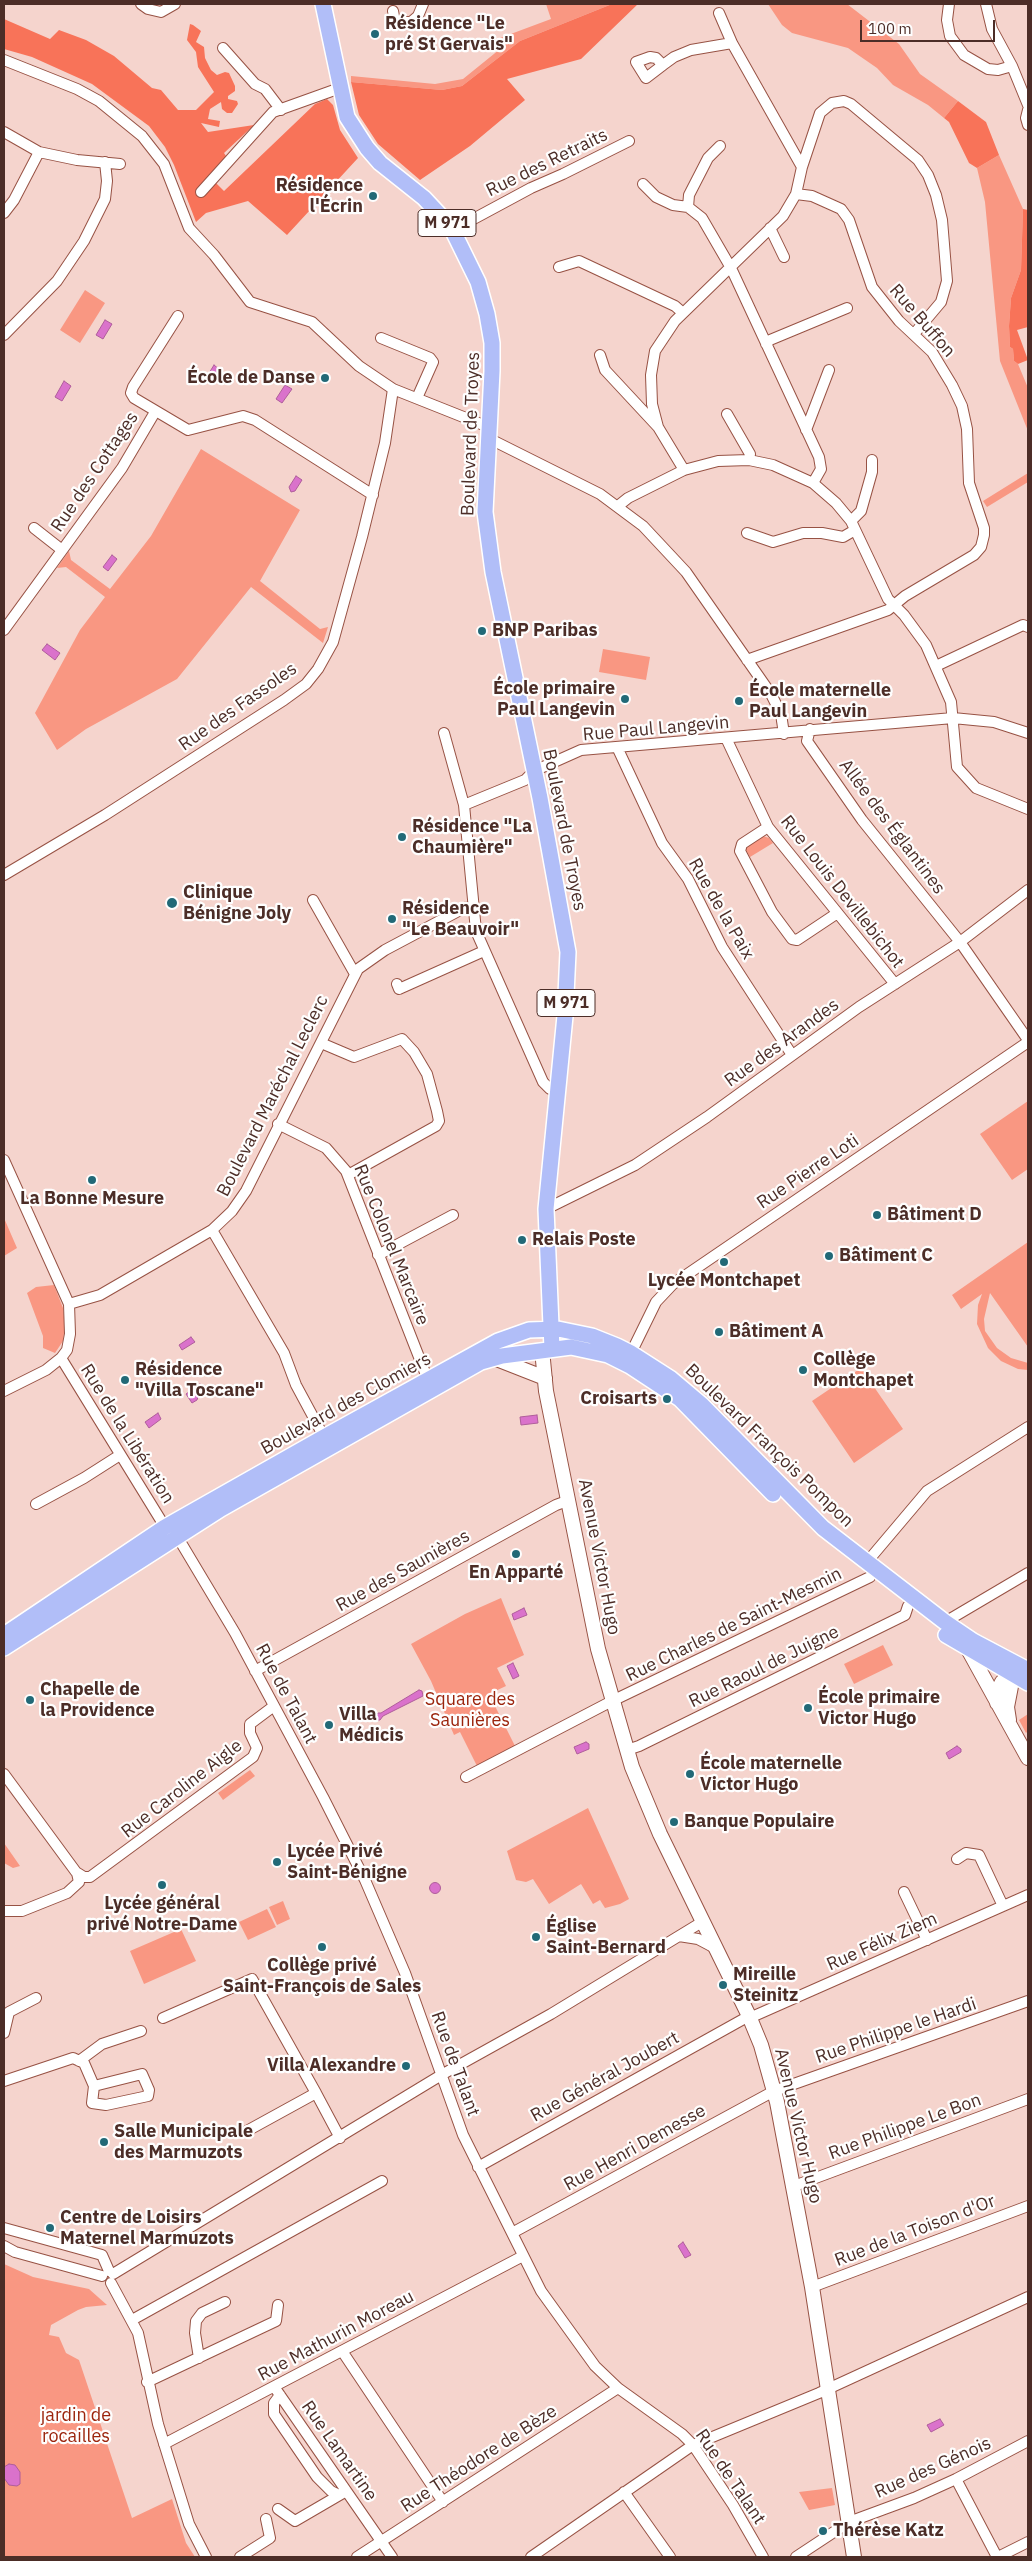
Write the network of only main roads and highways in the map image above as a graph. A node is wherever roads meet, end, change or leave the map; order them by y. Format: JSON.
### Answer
{"nodes":[{"id":1,"x":323,"y":4,"type":"edge"},
{"id":2,"x":547,"y":1259,"type":"joint"},
{"id":3,"x":546,"y":1339,"type":"junction"},
{"id":4,"x":488,"y":1360,"type":"junction"},
{"id":5,"x":545,"y":1378,"type":"junction"},
{"id":6,"x":554,"y":1420,"type":"junction"},
{"id":7,"x":165,"y":1527,"type":"junction"},
{"id":8,"x":177,"y":1536,"type":"junction"},
{"id":9,"x":4,"y":1635,"type":"edge"},
{"id":10,"x":4,"y":1648,"type":"edge"},
{"id":11,"x":969,"y":1650,"type":"junction"},
{"id":12,"x":998,"y":1654,"type":"junction"},
{"id":13,"x":1028,"y":1670,"type":"edge"},
{"id":14,"x":1021,"y":1676,"type":"edge"},
{"id":15,"x":1028,"y":1683,"type":"edge"},
{"id":16,"x":1028,"y":1689,"type":"edge"},
{"id":17,"x":1003,"y":1702,"type":"junction"},
{"id":18,"x":1028,"y":1758,"type":"edge"},
{"id":19,"x":854,"y":2557,"type":"edge"}],
"edges":[{"from":1,"to":2,"type":"main road","name":"Boulevard de Troyes","number":"M 971"},
{"from":2,"to":3,"type":"main road","name":"Avenue Victor Hugo","number":"M 971"},
{"from":3,"to":4,"type":"main road","name":"Boulevard des Clomiers"},
{"from":3,"to":5,"type":"main road","name":"Avenue Victor Hugo","number":"M 971"},
{"from":3,"to":6,"type":"main road","name":"Avenue Victor Hugo","number":"M 971"},
{"from":3,"to":7,"type":"main road","name":"Boulevard des Clomiers"},
{"from":3,"to":11,"type":"main road","name":"Boulevard François Pompon"},
{"from":3,"to":12,"type":"main road","name":"Boulevard François Pompon"},
{"from":4,"to":5,"type":"main road"},
{"from":4,"to":8,"type":"main road","name":"Boulevard des Clomiers"},
{"from":5,"to":6,"type":"main road","name":"Avenue Victor Hugo","number":"M 971"},
{"from":6,"to":19,"type":"main road","name":"Avenue Victor Hugo","number":"M 971"},
{"from":7,"to":8,"type":"main road"},
{"from":7,"to":9,"type":"main road","name":"Boulevard des Clomiers"},
{"from":8,"to":10,"type":"main road","name":"Boulevard des Clomiers"},
{"from":11,"to":14,"type":"main road","name":"Boulevard François Pompon"},
{"from":11,"to":17,"type":"main road"},
{"from":12,"to":13,"type":"main road","name":"Boulevard François Pompon"},
{"from":12,"to":14,"type":"main road"},
{"from":14,"to":15,"type":"main road","name":"Boulevard François Pompon"},
{"from":14,"to":17,"type":"main road"},
{"from":16,"to":17,"type":"main road"},
{"from":17,"to":18,"type":"main road"}]}
